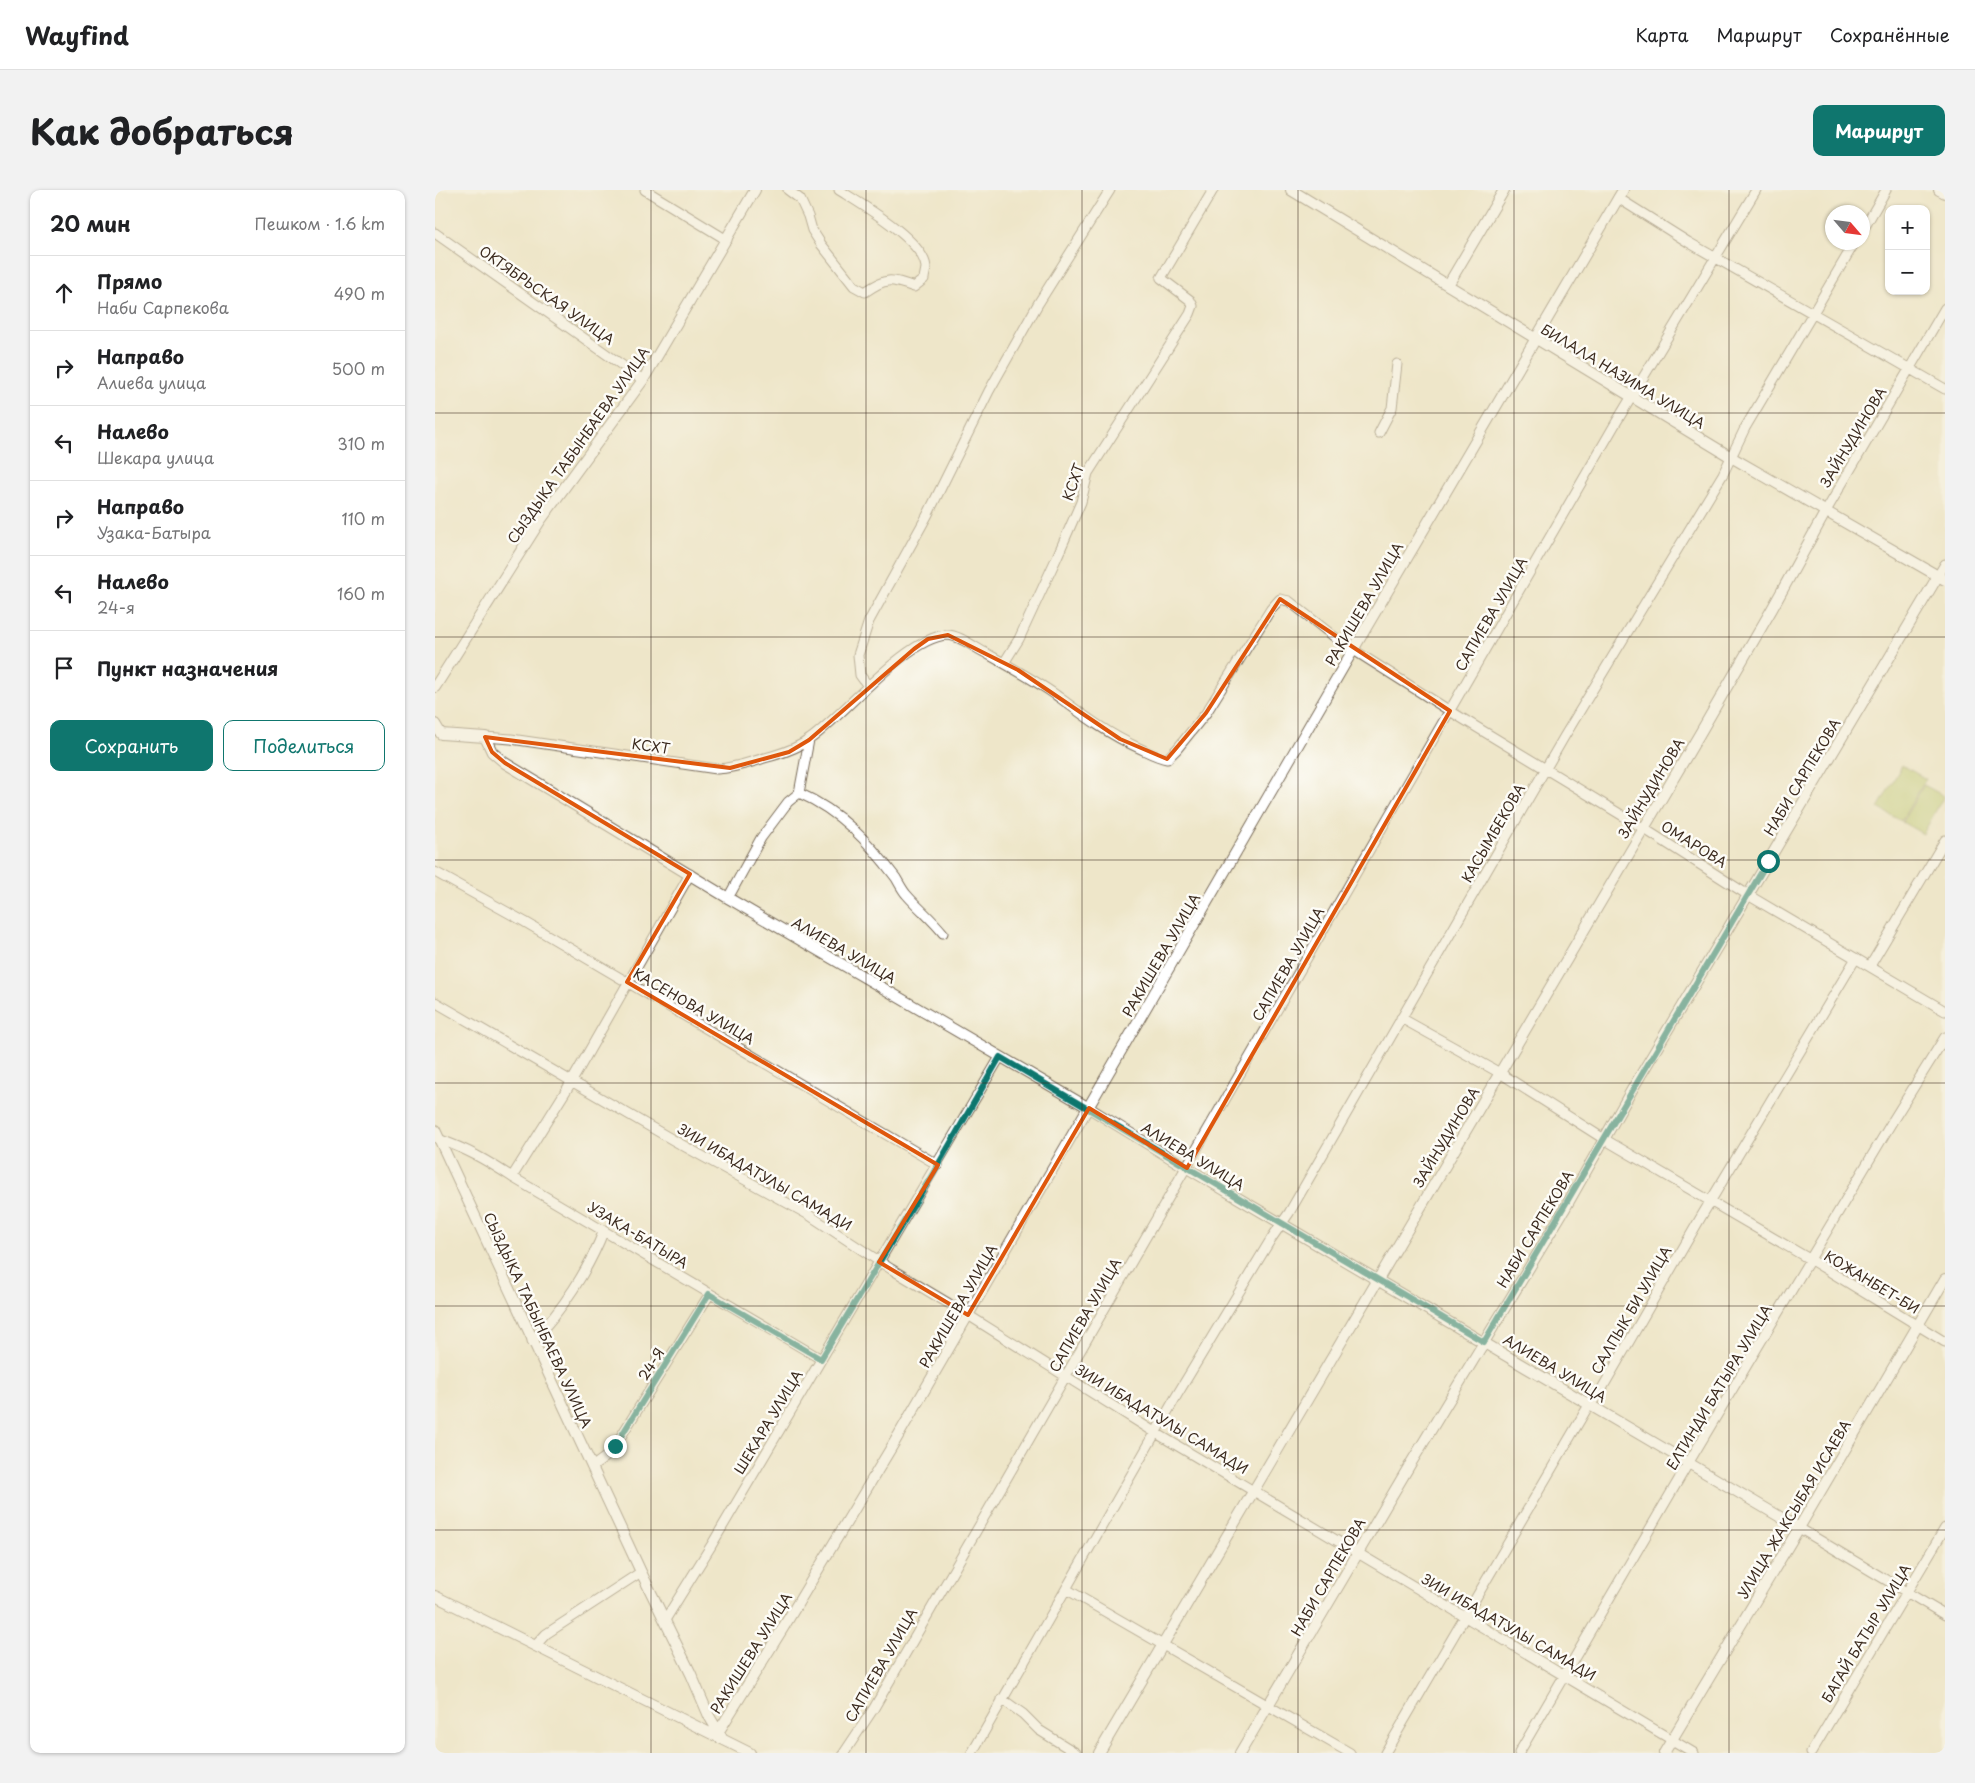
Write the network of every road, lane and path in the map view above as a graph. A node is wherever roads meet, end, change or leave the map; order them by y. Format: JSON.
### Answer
{"nodes":[{"id":1,"x":645,"y":190,"type":"edge"},
{"id":2,"x":755,"y":190,"type":"edge"},
{"id":3,"x":788,"y":190,"type":"edge"},
{"id":4,"x":839,"y":190,"type":"edge"},
{"id":5,"x":1110,"y":190,"type":"edge"},
{"id":6,"x":1213,"y":190,"type":"edge"},
{"id":7,"x":1291,"y":190,"type":"edge"},
{"id":8,"x":1504,"y":190,"type":"edge"},
{"id":9,"x":1756,"y":190,"type":"edge"},
{"id":10,"x":1886,"y":190,"type":"edge"},
{"id":11,"x":1939,"y":190,"type":"edge"},
{"id":12,"x":1945,"y":193,"type":"edge"},
{"id":13,"x":1620,"y":194,"type":"edge"},
{"id":14,"x":1870,"y":218,"type":"edge"},
{"id":15,"x":435,"y":233,"type":"edge"},
{"id":16,"x":727,"y":240,"type":"junction"},
{"id":17,"x":1850,"y":250,"type":"edge"},
{"id":18,"x":1716,"y":257,"type":"junction"},
{"id":19,"x":1448,"y":284,"type":"junction"},
{"id":20,"x":1945,"y":308,"type":"edge"},
{"id":21,"x":1814,"y":313,"type":"junction"},
{"id":22,"x":1534,"y":339,"type":"junction"},
{"id":23,"x":1397,"y":364,"type":"dead end"},
{"id":24,"x":1910,"y":369,"type":"junction"},
{"id":25,"x":643,"y":380,"type":"junction"},
{"id":26,"x":1945,"y":390,"type":"edge"},
{"id":27,"x":1632,"y":395,"type":"junction"},
{"id":28,"x":1379,"y":433,"type":"dead end"},
{"id":29,"x":1731,"y":457,"type":"junction"},
{"id":30,"x":1826,"y":510,"type":"junction"},
{"id":31,"x":1945,"y":564,"type":"edge"},
{"id":32,"x":1941,"y":578,"type":"edge"},
{"id":33,"x":1353,"y":650,"type":"junction"},
{"id":34,"x":1004,"y":663,"type":"junction"},
{"id":35,"x":868,"y":686,"type":"junction"},
{"id":36,"x":435,"y":687,"type":"edge"},
{"id":37,"x":1450,"y":712,"type":"junction"},
{"id":38,"x":435,"y":724,"type":"edge"},
{"id":39,"x":437,"y":733,"type":"edge"},
{"id":40,"x":485,"y":737,"type":"junction"},
{"id":41,"x":809,"y":740,"type":"junction"},
{"id":42,"x":1546,"y":769,"type":"junction"},
{"id":43,"x":799,"y":793,"type":"junction"},
{"id":44,"x":1643,"y":828,"type":"junction"},
{"id":45,"x":1945,"y":840,"type":"edge"},
{"id":46,"x":435,"y":872,"type":"edge"},
{"id":47,"x":690,"y":874,"type":"junction"},
{"id":48,"x":1748,"y":895,"type":"junction"},
{"id":49,"x":728,"y":898,"type":"junction"},
{"id":50,"x":943,"y":933,"type":"dead end"},
{"id":51,"x":1856,"y":958,"type":"junction"},
{"id":52,"x":1869,"y":966,"type":"junction"},
{"id":53,"x":627,"y":982,"type":"junction"},
{"id":54,"x":435,"y":1002,"type":"edge"},
{"id":55,"x":1945,"y":1011,"type":"edge"},
{"id":56,"x":1401,"y":1018,"type":"junction"},
{"id":57,"x":1945,"y":1038,"type":"edge"},
{"id":58,"x":1000,"y":1057,"type":"junction"},
{"id":59,"x":1500,"y":1073,"type":"junction"},
{"id":60,"x":572,"y":1081,"type":"junction"},
{"id":61,"x":1089,"y":1108,"type":"junction"},
{"id":62,"x":437,"y":1135,"type":"edge"},
{"id":63,"x":1604,"y":1139,"type":"junction"},
{"id":64,"x":938,"y":1165,"type":"junction"},
{"id":65,"x":1187,"y":1168,"type":"junction"},
{"id":66,"x":511,"y":1177,"type":"junction"},
{"id":67,"x":1711,"y":1201,"type":"junction"},
{"id":68,"x":1281,"y":1224,"type":"junction"},
{"id":69,"x":604,"y":1230,"type":"junction"},
{"id":70,"x":1811,"y":1260,"type":"junction"},
{"id":71,"x":879,"y":1262,"type":"junction"},
{"id":72,"x":1945,"y":1279,"type":"edge"},
{"id":73,"x":1378,"y":1280,"type":"junction"},
{"id":74,"x":709,"y":1294,"type":"junction"},
{"id":75,"x":968,"y":1315,"type":"junction"},
{"id":76,"x":1917,"y":1326,"type":"junction"},
{"id":77,"x":533,"y":1341,"type":"junction"},
{"id":78,"x":1484,"y":1342,"type":"junction"},
{"id":79,"x":1945,"y":1342,"type":"edge"},
{"id":80,"x":821,"y":1359,"type":"junction"},
{"id":81,"x":1064,"y":1377,"type":"junction"},
{"id":82,"x":1590,"y":1406,"type":"junction"},
{"id":83,"x":1156,"y":1433,"type":"junction"},
{"id":84,"x":1689,"y":1462,"type":"junction"},
{"id":85,"x":592,"y":1467,"type":"junction"},
{"id":86,"x":1253,"y":1490,"type":"junction"},
{"id":87,"x":1799,"y":1528,"type":"junction"},
{"id":88,"x":1945,"y":1528,"type":"edge"},
{"id":89,"x":1358,"y":1554,"type":"junction"},
{"id":90,"x":641,"y":1572,"type":"junction"},
{"id":91,"x":1066,"y":1589,"type":"junction"},
{"id":92,"x":1906,"y":1592,"type":"junction"},
{"id":93,"x":435,"y":1596,"type":"edge"},
{"id":94,"x":1945,"y":1615,"type":"edge"},
{"id":95,"x":1466,"y":1618,"type":"junction"},
{"id":96,"x":665,"y":1620,"type":"junction"},
{"id":97,"x":1164,"y":1645,"type":"junction"},
{"id":98,"x":535,"y":1646,"type":"junction"},
{"id":99,"x":1565,"y":1676,"type":"junction"},
{"id":100,"x":1003,"y":1699,"type":"junction"},
{"id":101,"x":1268,"y":1707,"type":"junction"},
{"id":102,"x":720,"y":1735,"type":"junction"},
{"id":103,"x":1672,"y":1740,"type":"junction"},
{"id":104,"x":750,"y":1753,"type":"edge"},
{"id":105,"x":844,"y":1753,"type":"edge"},
{"id":106,"x":972,"y":1753,"type":"edge"},
{"id":107,"x":1076,"y":1753,"type":"edge"},
{"id":108,"x":1099,"y":1753,"type":"edge"},
{"id":109,"x":1240,"y":1753,"type":"edge"},
{"id":110,"x":1350,"y":1753,"type":"edge"},
{"id":111,"x":1385,"y":1753,"type":"edge"},
{"id":112,"x":1519,"y":1753,"type":"edge"},
{"id":113,"x":1664,"y":1753,"type":"edge"},
{"id":114,"x":1694,"y":1753,"type":"edge"},
{"id":115,"x":1811,"y":1753,"type":"edge"}],
"edges":[{"from":1,"to":16,"type":"street"},
{"from":2,"to":16,"type":"street","name":"СЫЗДЫКА ТАБЫНБАЕВА УЛИЦА"},
{"from":3,"to":4,"type":"street"},
{"from":5,"to":35,"type":"street"},
{"from":6,"to":34,"type":"street","name":"КСХТ"},
{"from":7,"to":19,"type":"street","name":"БИЛАЛА НАЗИМА УЛИЦА"},
{"from":8,"to":19,"type":"street"},
{"from":9,"to":18,"type":"street","name":"САПИЕВА УЛИЦА"},
{"from":10,"to":14,"type":"street"},
{"from":11,"to":12,"type":"street"},
{"from":13,"to":18,"type":"street"},
{"from":13,"to":22,"type":"street","name":"РАКИШЕВА УЛИЦА"},
{"from":15,"to":25,"type":"street","name":"ОКТЯБРЬСКАЯ УЛИЦА"},
{"from":16,"to":25,"type":"street","name":"СЫЗДЫКА ТАБЫНБАЕВА УЛИЦА"},
{"from":17,"to":21,"type":"street","name":"КАСЫМБЕКОВА"},
{"from":18,"to":21,"type":"street"},
{"from":18,"to":27,"type":"street","name":"САПИЕВА УЛИЦА"},
{"from":19,"to":22,"type":"street","name":"БИЛАЛА НАЗИМА УЛИЦА"},
{"from":20,"to":24,"type":"street","name":"ЗАЙНУДИНОВА"},
{"from":21,"to":24,"type":"street"},
{"from":21,"to":29,"type":"street","name":"КАСЫМБЕКОВА"},
{"from":22,"to":27,"type":"street","name":"БИЛАЛА НАЗИМА УЛИЦА"},
{"from":22,"to":33,"type":"street","name":"РАКИШЕВА УЛИЦА"},
{"from":23,"to":28,"type":"street"},
{"from":24,"to":26,"type":"street"},
{"from":24,"to":30,"type":"street","name":"ЗАЙНУДИНОВА"},
{"from":25,"to":36,"type":"street","name":"СЫЗДЫКА ТАБЫНБАЕВА УЛИЦА"},
{"from":27,"to":29,"type":"street","name":"БИЛАЛА НАЗИМА УЛИЦА"},
{"from":27,"to":37,"type":"street","name":"САПИЕВА УЛИЦА"},
{"from":29,"to":30,"type":"street","name":"БИЛАЛА НАЗИМА УЛИЦА"},
{"from":29,"to":42,"type":"street","name":"КАСЫМБЕКОВА"},
{"from":30,"to":32,"type":"street","name":"БИЛАЛА НАЗИМА УЛИЦА"},
{"from":30,"to":44,"type":"street","name":"ЗАЙНУДИНОВА"},
{"from":31,"to":32,"type":"street","name":"НАБИ САРПЕКОВА"},
{"from":32,"to":48,"type":"street","name":"НАБИ САРПЕКОВА"},
{"from":33,"to":34,"type":"street","name":"ОМАРОВА"},
{"from":33,"to":37,"type":"street","name":"ОМАРОВА"},
{"from":33,"to":61,"type":"street","name":"РАКИШЕВА УЛИЦА"},
{"from":34,"to":35,"type":"street","name":"КСХТ"},
{"from":35,"to":41,"type":"street","name":"КСХТ"},
{"from":37,"to":42,"type":"street","name":"ОМАРОВА"},
{"from":37,"to":65,"type":"street","name":"САПИЕВА УЛИЦА"},
{"from":38,"to":39,"type":"street"},
{"from":39,"to":40,"type":"street"},
{"from":40,"to":41,"type":"street","name":"КСХТ"},
{"from":40,"to":47,"type":"street","name":"АЛИЕВА УЛИЦА"},
{"from":41,"to":43,"type":"street"},
{"from":42,"to":44,"type":"street","name":"ОМАРОВА"},
{"from":42,"to":56,"type":"street","name":"КАСЫМБЕКОВА"},
{"from":43,"to":49,"type":"street"},
{"from":43,"to":50,"type":"street"},
{"from":44,"to":48,"type":"street","name":"ОМАРОВА"},
{"from":44,"to":59,"type":"street","name":"ЗАЙНУДИНОВА"},
{"from":45,"to":52,"type":"street"},
{"from":46,"to":53,"type":"street","name":"КАСЕНОВА УЛИЦА"},
{"from":47,"to":49,"type":"street","name":"АЛИЕВА УЛИЦА"},
{"from":47,"to":53,"type":"street"},
{"from":48,"to":51,"type":"street","name":"ОМАРОВА"},
{"from":48,"to":63,"type":"street","name":"НАБИ САРПЕКОВА"},
{"from":49,"to":58,"type":"street","name":"АЛИЕВА УЛИЦА"},
{"from":51,"to":52,"type":"street","name":"ОМАРОВА"},
{"from":51,"to":67,"type":"street","name":"САЛПЫК БИ УЛИЦА"},
{"from":52,"to":55,"type":"street","name":"ОМАРОВА"},
{"from":53,"to":60,"type":"street"},
{"from":53,"to":64,"type":"street","name":"КАСЕНОВА УЛИЦА"},
{"from":54,"to":60,"type":"street","name":"ЗИИ ИБАДАТУЛЫ САМАДИ"},
{"from":56,"to":59,"type":"street","name":"КОЖАНБЕТ-БИ"},
{"from":56,"to":68,"type":"street","name":"КАСЫМБЕКОВА"},
{"from":57,"to":70,"type":"street","name":"ЕЛТИНДИ БАТЫРА УЛИЦА"},
{"from":58,"to":61,"type":"street","name":"АЛИЕВА УЛИЦА"},
{"from":58,"to":64,"type":"street","name":"ШЕКАРА УЛИЦА"},
{"from":59,"to":63,"type":"street","name":"КОЖАНБЕТ-БИ"},
{"from":59,"to":73,"type":"street","name":"ЗАЙНУДИНОВА"},
{"from":60,"to":66,"type":"street"},
{"from":60,"to":71,"type":"street","name":"ЗИИ ИБАДАТУЛЫ САМАДИ"},
{"from":61,"to":65,"type":"street","name":"АЛИЕВА УЛИЦА"},
{"from":61,"to":75,"type":"street","name":"РАКИШЕВА УЛИЦА"},
{"from":62,"to":66,"type":"street","name":"УЗАКА-БАТЫРА"},
{"from":62,"to":77,"type":"street","name":"СЫЗДЫКА ТАБЫНБАЕВА УЛИЦА"},
{"from":63,"to":67,"type":"street","name":"КОЖАНБЕТ-БИ"},
{"from":63,"to":78,"type":"street","name":"НАБИ САРПЕКОВА"},
{"from":64,"to":71,"type":"street","name":"ШЕКАРА УЛИЦА"},
{"from":65,"to":68,"type":"street","name":"АЛИЕВА УЛИЦА"},
{"from":65,"to":81,"type":"street","name":"САПИЕВА УЛИЦА"},
{"from":66,"to":69,"type":"street","name":"УЗАКА-БАТЫРА"},
{"from":67,"to":70,"type":"street","name":"КОЖАНБЕТ-БИ"},
{"from":67,"to":82,"type":"street","name":"САЛПЫК БИ УЛИЦА"},
{"from":68,"to":73,"type":"street","name":"АЛИЕВА УЛИЦА"},
{"from":68,"to":83,"type":"street","name":"КАСЫМБЕКОВА"},
{"from":69,"to":74,"type":"street","name":"УЗАКА-БАТЫРА"},
{"from":69,"to":77,"type":"street"},
{"from":70,"to":76,"type":"street","name":"КОЖАНБЕТ-БИ"},
{"from":70,"to":84,"type":"street","name":"ЕЛТИНДИ БАТЫРА УЛИЦА"},
{"from":71,"to":75,"type":"street","name":"ЗИИ ИБАДАТУЛЫ САМАДИ"},
{"from":71,"to":80,"type":"street","name":"ШЕКАРА УЛИЦА"},
{"from":72,"to":76,"type":"street","name":"УЛИЦА ЖАКСЫБАЯ ИСАЕВА"},
{"from":73,"to":78,"type":"street","name":"АЛИЕВА УЛИЦА"},
{"from":73,"to":86,"type":"street","name":"ЗАЙНУДИНОВА"},
{"from":74,"to":80,"type":"street","name":"УЗАКА-БАТЫРА"},
{"from":74,"to":85,"type":"street","name":"24-Я"},
{"from":75,"to":81,"type":"street","name":"ЗИИ ИБАДАТУЛЫ САМАДИ"},
{"from":75,"to":102,"type":"street","name":"РАКИШЕВА УЛИЦА"},
{"from":76,"to":79,"type":"street","name":"КОЖАНБЕТ-БИ"},
{"from":76,"to":87,"type":"street","name":"УЛИЦА ЖАКСЫБАЯ ИСАЕВА"},
{"from":77,"to":85,"type":"street","name":"СЫЗДЫКА ТАБЫНБАЕВА УЛИЦА"},
{"from":78,"to":82,"type":"street","name":"АЛИЕВА УЛИЦА"},
{"from":78,"to":89,"type":"street","name":"НАБИ САРПЕКОВА"},
{"from":80,"to":96,"type":"street","name":"ШЕКАРА УЛИЦА"},
{"from":81,"to":83,"type":"street","name":"ЗИИ ИБАДАТУЛЫ САМАДИ"},
{"from":81,"to":105,"type":"street","name":"САПИЕВА УЛИЦА"},
{"from":82,"to":84,"type":"street","name":"АЛИЕВА УЛИЦА"},
{"from":82,"to":95,"type":"street","name":"САЛПЫК БИ УЛИЦА"},
{"from":83,"to":86,"type":"street","name":"ЗИИ ИБАДАТУЛЫ САМАДИ"},
{"from":83,"to":91,"type":"street","name":"КАСЫМБЕКОВА"},
{"from":84,"to":87,"type":"street","name":"АЛИЕВА УЛИЦА"},
{"from":84,"to":99,"type":"street","name":"ЕЛТИНДИ БАТЫРА УЛИЦА"},
{"from":85,"to":90,"type":"street","name":"СЫЗДЫКА ТАБЫНБАЕВА УЛИЦА"},
{"from":86,"to":89,"type":"street","name":"ЗИИ ИБАДАТУЛЫ САМАДИ"},
{"from":86,"to":97,"type":"street","name":"ЗАЙНУДИНОВА"},
{"from":87,"to":92,"type":"street","name":"АЛИЕВА УЛИЦА"},
{"from":87,"to":103,"type":"street","name":"УЛИЦА ЖАКСЫБАЯ ИСАЕВА"},
{"from":88,"to":92,"type":"street","name":"БАГАЙ БАТЫР УЛИЦА"},
{"from":89,"to":95,"type":"street","name":"ЗИИ ИБАДАТУЛЫ САМАДИ"},
{"from":89,"to":101,"type":"street","name":"НАБИ САРПЕКОВА"},
{"from":90,"to":96,"type":"street","name":"СЫЗДЫКА ТАБЫНБАЕВА УЛИЦА"},
{"from":90,"to":98,"type":"street"},
{"from":91,"to":97,"type":"street"},
{"from":91,"to":100,"type":"street","name":"КАСЫМБЕКОВА"},
{"from":92,"to":94,"type":"street","name":"АЛИЕВА УЛИЦА"},
{"from":92,"to":115,"type":"street","name":"БАГАЙ БАТЫР УЛИЦА"},
{"from":93,"to":98,"type":"street"},
{"from":95,"to":99,"type":"street","name":"ЗИИ ИБАДАТУЛЫ САМАДИ"},
{"from":95,"to":111,"type":"street","name":"САЛПЫК БИ УЛИЦА"},
{"from":96,"to":102,"type":"street","name":"СЫЗДЫКА ТАБЫНБАЕВА УЛИЦА"},
{"from":97,"to":101,"type":"street"},
{"from":97,"to":108,"type":"street","name":"ЗАЙНУДИНОВА"},
{"from":98,"to":102,"type":"street"},
{"from":99,"to":103,"type":"street","name":"ЗИИ ИБАДАТУЛЫ САМАДИ"},
{"from":99,"to":112,"type":"street","name":"ЕЛТИНДИ БАТЫРА УЛИЦА"},
{"from":100,"to":106,"type":"street","name":"КАСЫМБЕКОВА"},
{"from":100,"to":107,"type":"street"},
{"from":101,"to":109,"type":"street","name":"НАБИ САРПЕКОВА"},
{"from":101,"to":110,"type":"street"},
{"from":102,"to":104,"type":"street"},
{"from":103,"to":113,"type":"street","name":"УЛИЦА ЖАКСЫБАЯ ИСАЕВА"},
{"from":103,"to":114,"type":"street","name":"ЗИИ ИБАДАТУЛЫ САМАДИ"}]}
